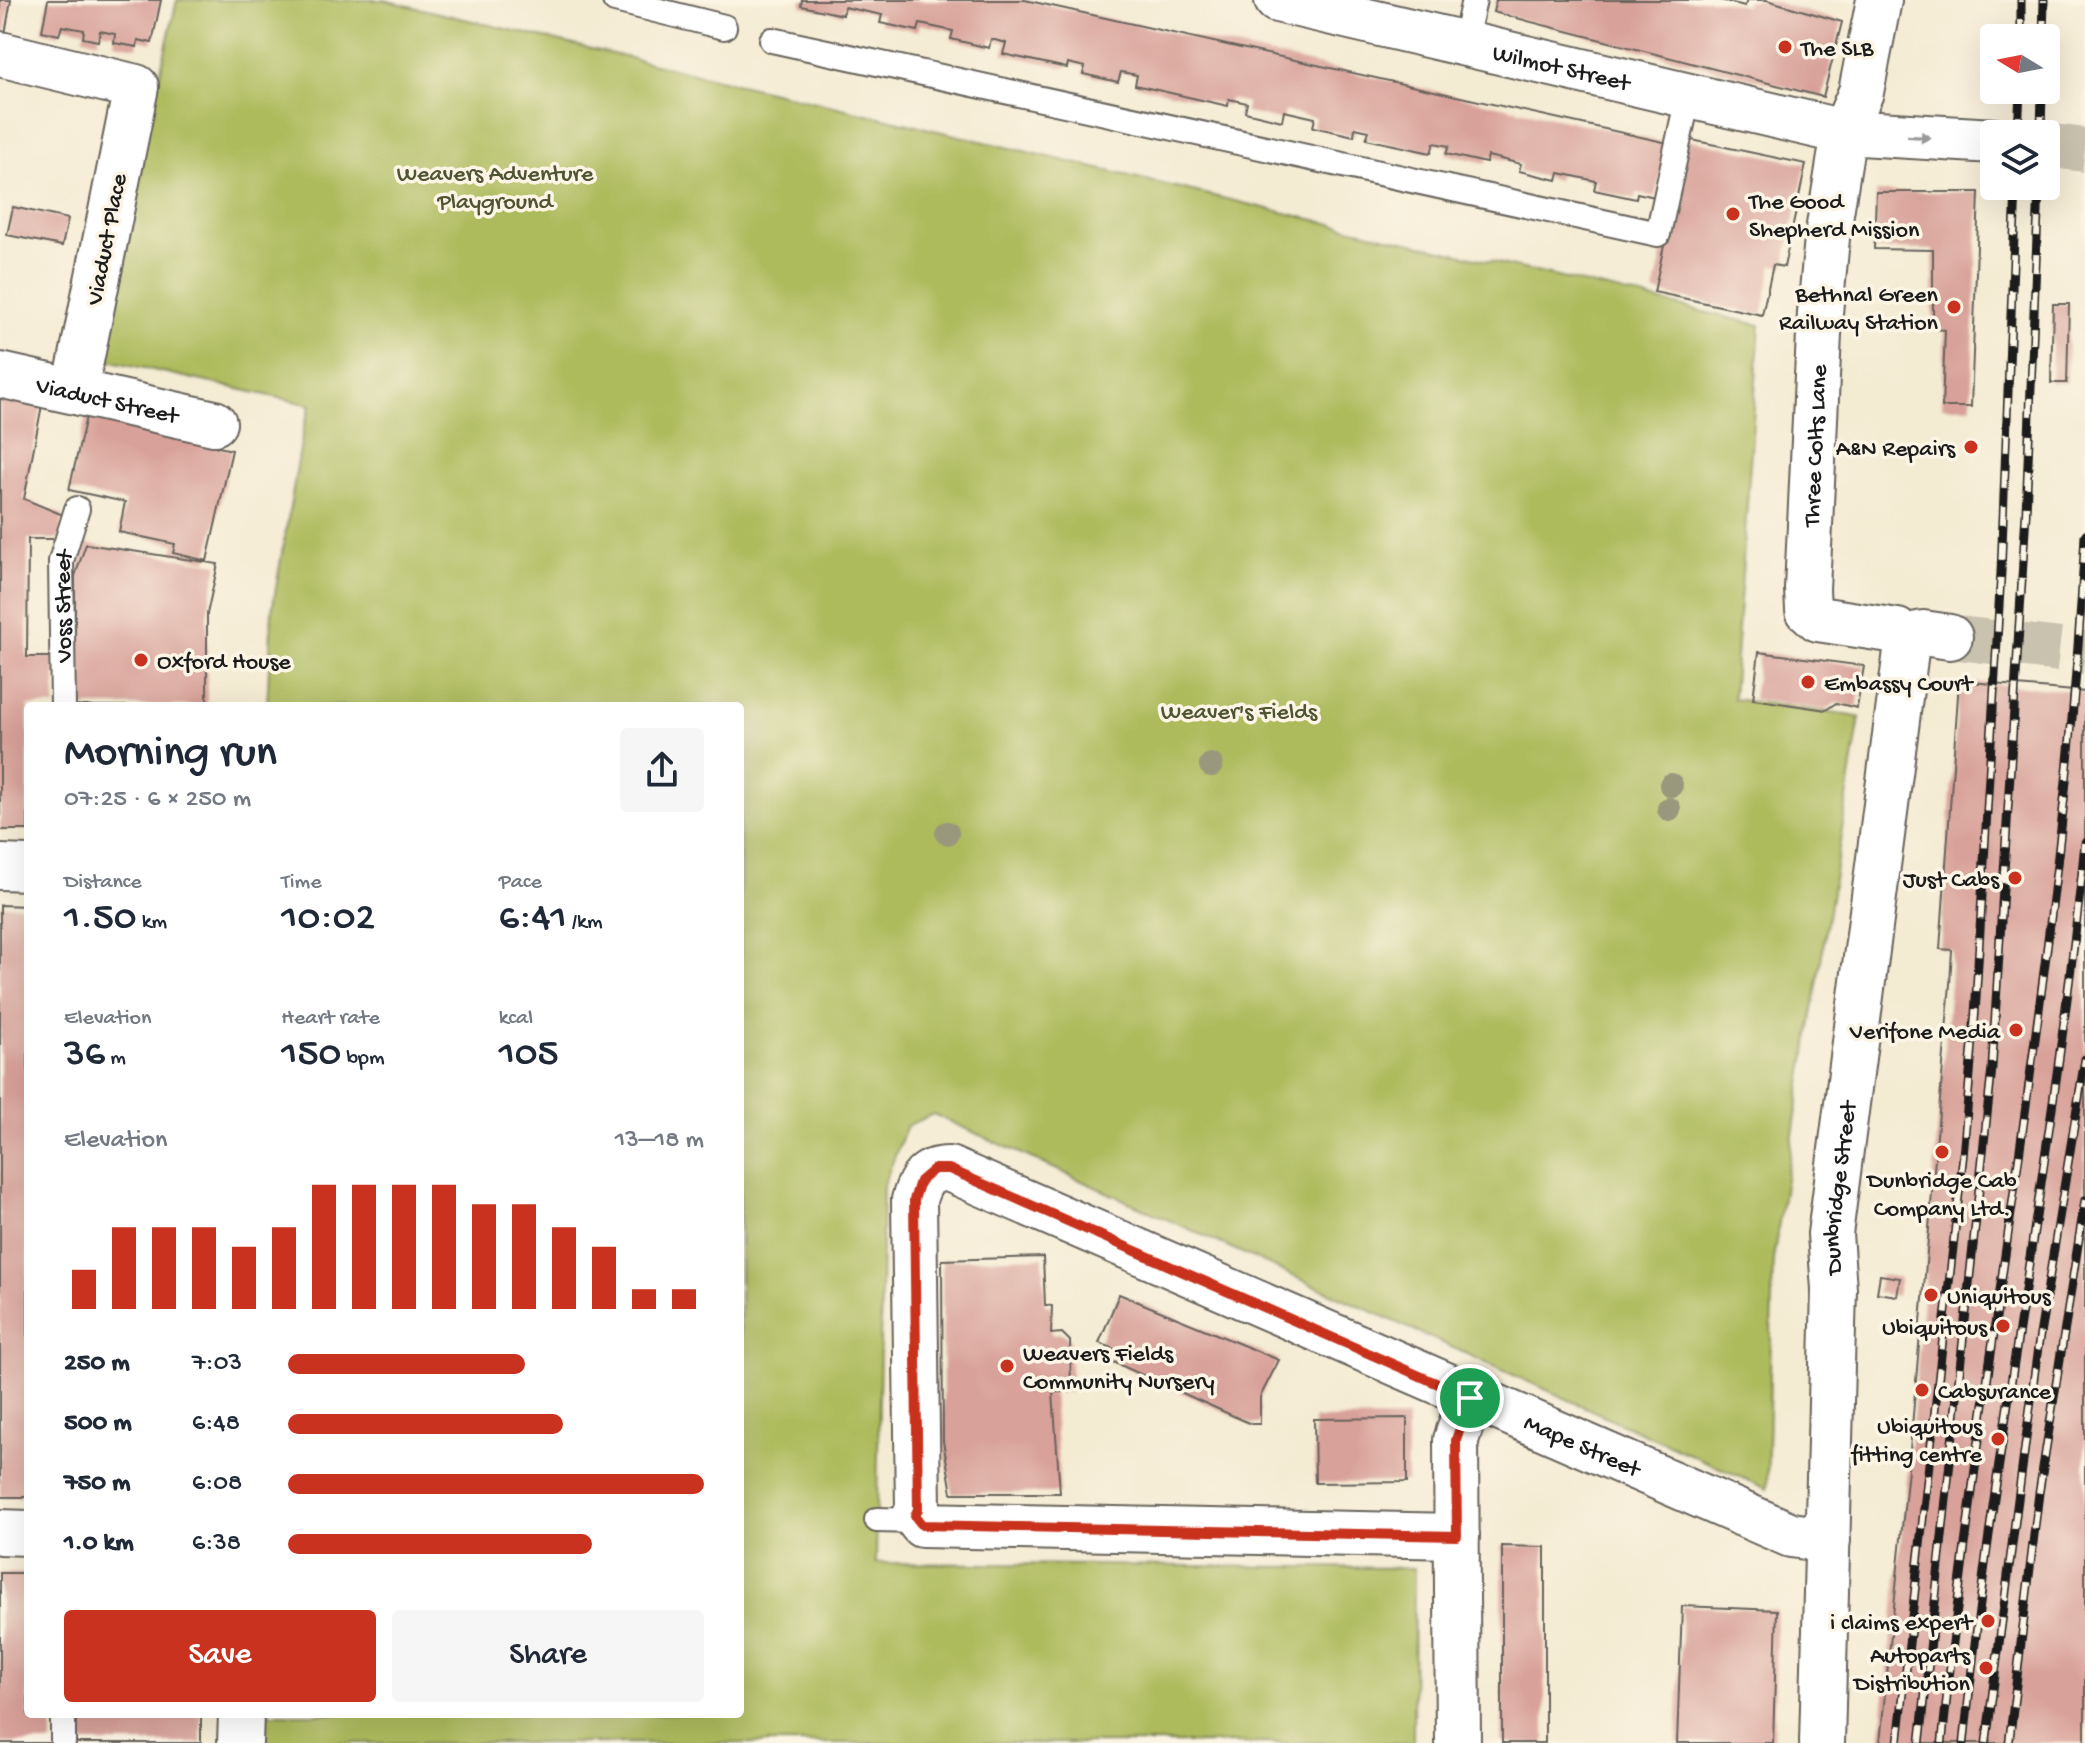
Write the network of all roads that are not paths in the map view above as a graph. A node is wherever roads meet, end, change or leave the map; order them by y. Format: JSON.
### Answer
{"nodes":[{"id":1,"x":615,"y":0,"type":"edge"},
{"id":2,"x":1277,"y":0,"type":"edge"},
{"id":3,"x":1474,"y":0,"type":"edge"},
{"id":4,"x":1879,"y":0,"type":"edge"},
{"id":5,"x":724,"y":27,"type":"dead end"},
{"id":6,"x":772,"y":40,"type":"dead end"},
{"id":7,"x":1464,"y":44,"type":"junction"},
{"id":8,"x":0,"y":54,"type":"edge"},
{"id":9,"x":1688,"y":97,"type":"junction"},
{"id":10,"x":1844,"y":132,"type":"junction"},
{"id":11,"x":1980,"y":140,"type":"edge"},
{"id":12,"x":0,"y":375,"type":"edge"},
{"id":13,"x":75,"y":391,"type":"junction"},
{"id":14,"x":214,"y":423,"type":"dead end"},
{"id":15,"x":77,"y":509,"type":"dead end"},
{"id":16,"x":1903,"y":637,"type":"junction"},
{"id":17,"x":1950,"y":637,"type":"tunnel mouth"},
{"id":18,"x":63,"y":702,"type":"edge"},
{"id":19,"x":0,"y":867,"type":"edge"},
{"id":20,"x":24,"y":868,"type":"edge"},
{"id":21,"x":1470,"y":1398,"type":"junction"},
{"id":22,"x":0,"y":1532,"type":"edge"},
{"id":23,"x":24,"y":1533,"type":"edge"},
{"id":24,"x":1457,"y":1536,"type":"junction"},
{"id":25,"x":1828,"y":1540,"type":"junction"},
{"id":26,"x":63,"y":1718,"type":"edge"},
{"id":27,"x":241,"y":1718,"type":"edge"},
{"id":28,"x":63,"y":1743,"type":"edge"},
{"id":29,"x":240,"y":1743,"type":"edge"},
{"id":30,"x":1458,"y":1743,"type":"edge"},
{"id":31,"x":1822,"y":1743,"type":"edge"}],
"edges":[{"from":1,"to":5,"type":"lane"},
{"from":2,"to":7,"type":"street","name":"Wilmot Street"},
{"from":3,"to":7,"type":"lane"},
{"from":4,"to":10,"type":"street","name":"Three Colts Lane"},
{"from":6,"to":9,"type":"lane"},
{"from":7,"to":9,"type":"street","name":"Wilmot Street"},
{"from":8,"to":13,"type":"street","name":"Viaduct Place"},
{"from":9,"to":10,"type":"street","name":"Wilmot Street"},
{"from":10,"to":11,"type":"street","name":"Wilmot Street","one_way":true},
{"from":10,"to":16,"type":"street","name":"Three Colts Lane"},
{"from":12,"to":13,"type":"street","name":"Viaduct Street"},
{"from":13,"to":14,"type":"street","name":"Viaduct Street"},
{"from":15,"to":18,"type":"lane","name":"Voss Street"},
{"from":16,"to":17,"type":"street"},
{"from":16,"to":25,"type":"street","name":"Dunbridge Street"},
{"from":19,"to":20,"type":"street"},
{"from":21,"to":24,"type":"street"},
{"from":21,"to":24,"type":"street","name":"Mape Street"},
{"from":21,"to":25,"type":"street","name":"Mape Street"},
{"from":22,"to":23,"type":"street"},
{"from":24,"to":30,"type":"street"},
{"from":25,"to":31,"type":"street","name":"Dunbridge Street"},
{"from":26,"to":28,"type":"lane"},
{"from":27,"to":29,"type":"street"}]}
